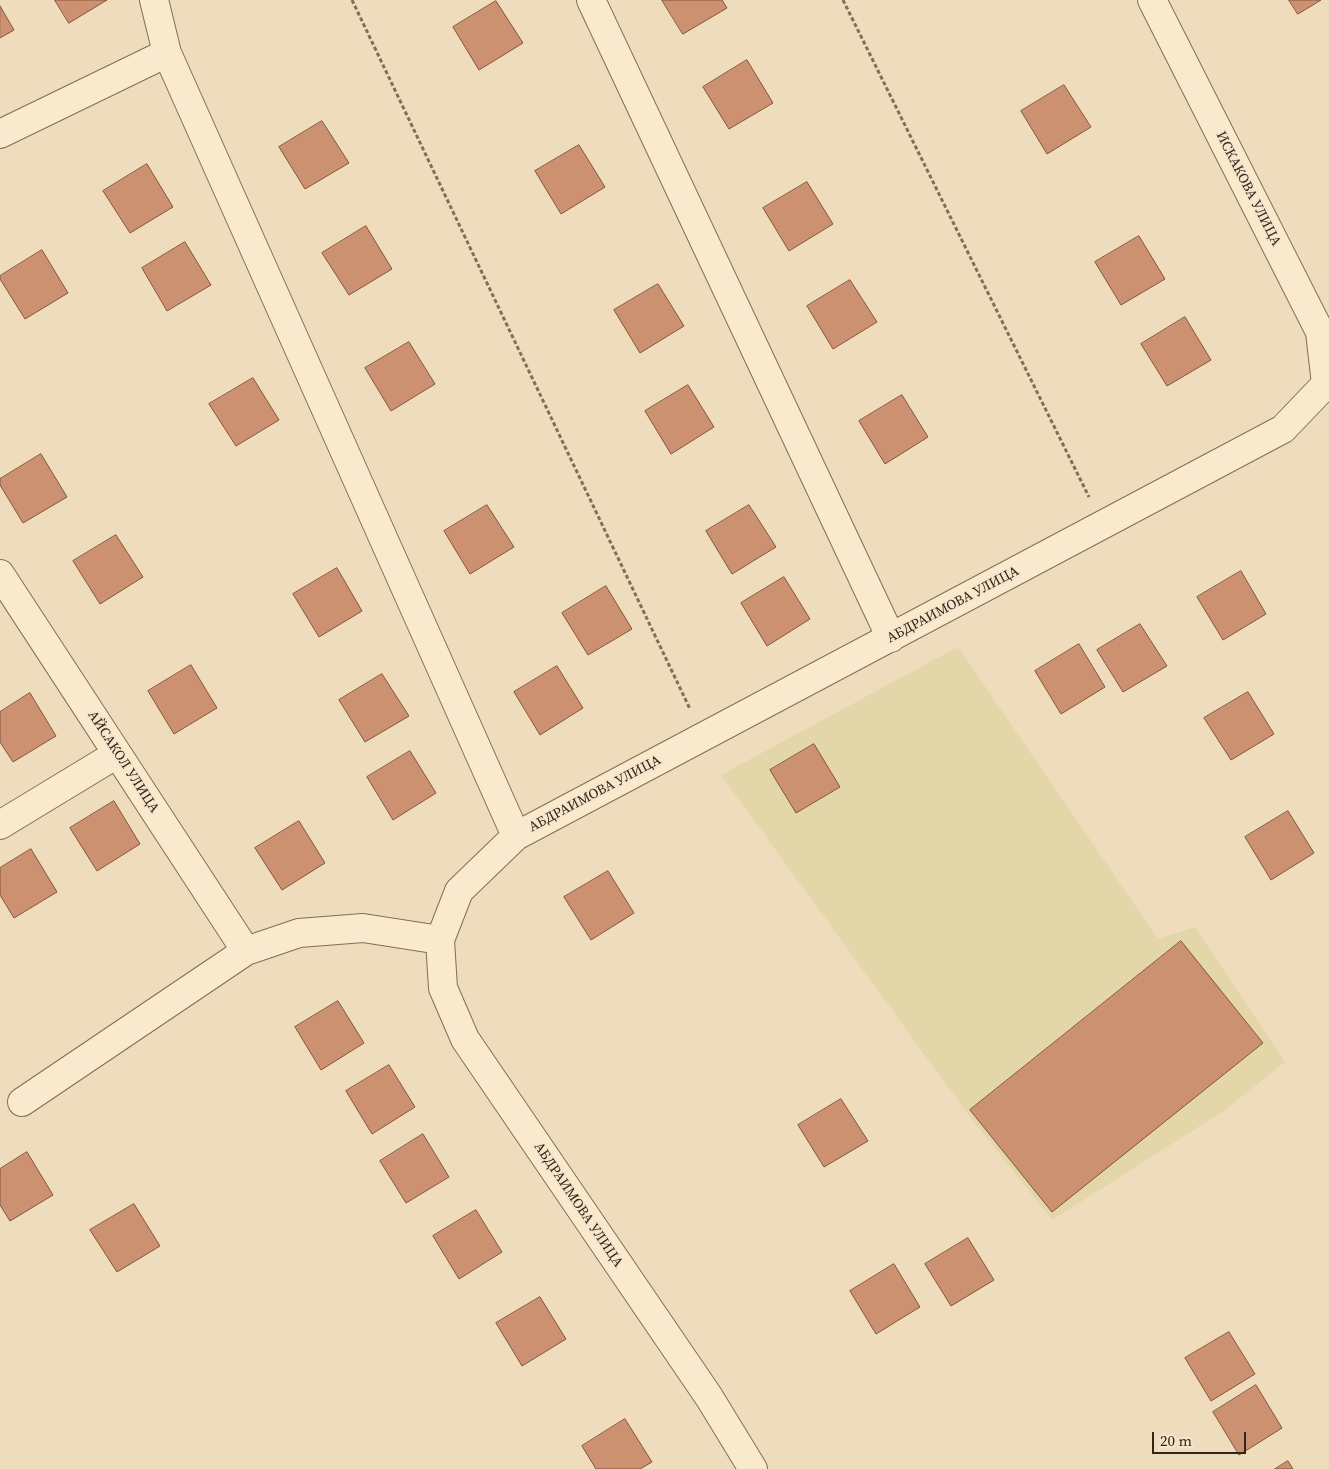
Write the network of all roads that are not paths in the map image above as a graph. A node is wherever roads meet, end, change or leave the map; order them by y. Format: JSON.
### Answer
{"nodes":[{"id":1,"x":154,"y":0,"type":"edge"},
{"id":2,"x":591,"y":0,"type":"edge"},
{"id":3,"x":1152,"y":0,"type":"edge"},
{"id":4,"x":167,"y":54,"type":"junction"},
{"id":5,"x":0,"y":134,"type":"edge"},
{"id":6,"x":1328,"y":385,"type":"edge"},
{"id":7,"x":0,"y":574,"type":"edge"},
{"id":8,"x":891,"y":638,"type":"junction"},
{"id":9,"x":117,"y":754,"type":"junction"},
{"id":10,"x":0,"y":825,"type":"edge"},
{"id":11,"x":516,"y":836,"type":"junction"},
{"id":12,"x":440,"y":940,"type":"junction"},
{"id":13,"x":246,"y":951,"type":"junction"},
{"id":14,"x":22,"y":1102,"type":"dead end"},
{"id":15,"x":753,"y":1469,"type":"edge"}],
"edges":[{"from":1,"to":4,"type":"street"},
{"from":2,"to":8,"type":"street"},
{"from":3,"to":6,"type":"street","name":"ИСКАКОВА УЛИЦА"},
{"from":4,"to":5,"type":"street"},
{"from":4,"to":11,"type":"street"},
{"from":6,"to":8,"type":"street","name":"АБДРАИМОВА УЛИЦА"},
{"from":7,"to":9,"type":"street","name":"АЙСАКОЛ УЛИЦА"},
{"from":8,"to":11,"type":"street","name":"АБДРАИМОВА УЛИЦА"},
{"from":9,"to":10,"type":"street"},
{"from":9,"to":13,"type":"street","name":"АЙСАКОЛ УЛИЦА"},
{"from":11,"to":12,"type":"street","name":"АБДРАИМОВА УЛИЦА"},
{"from":12,"to":13,"type":"street"},
{"from":12,"to":15,"type":"street","name":"АБДРАИМОВА УЛИЦА"},
{"from":13,"to":14,"type":"street"}]}
